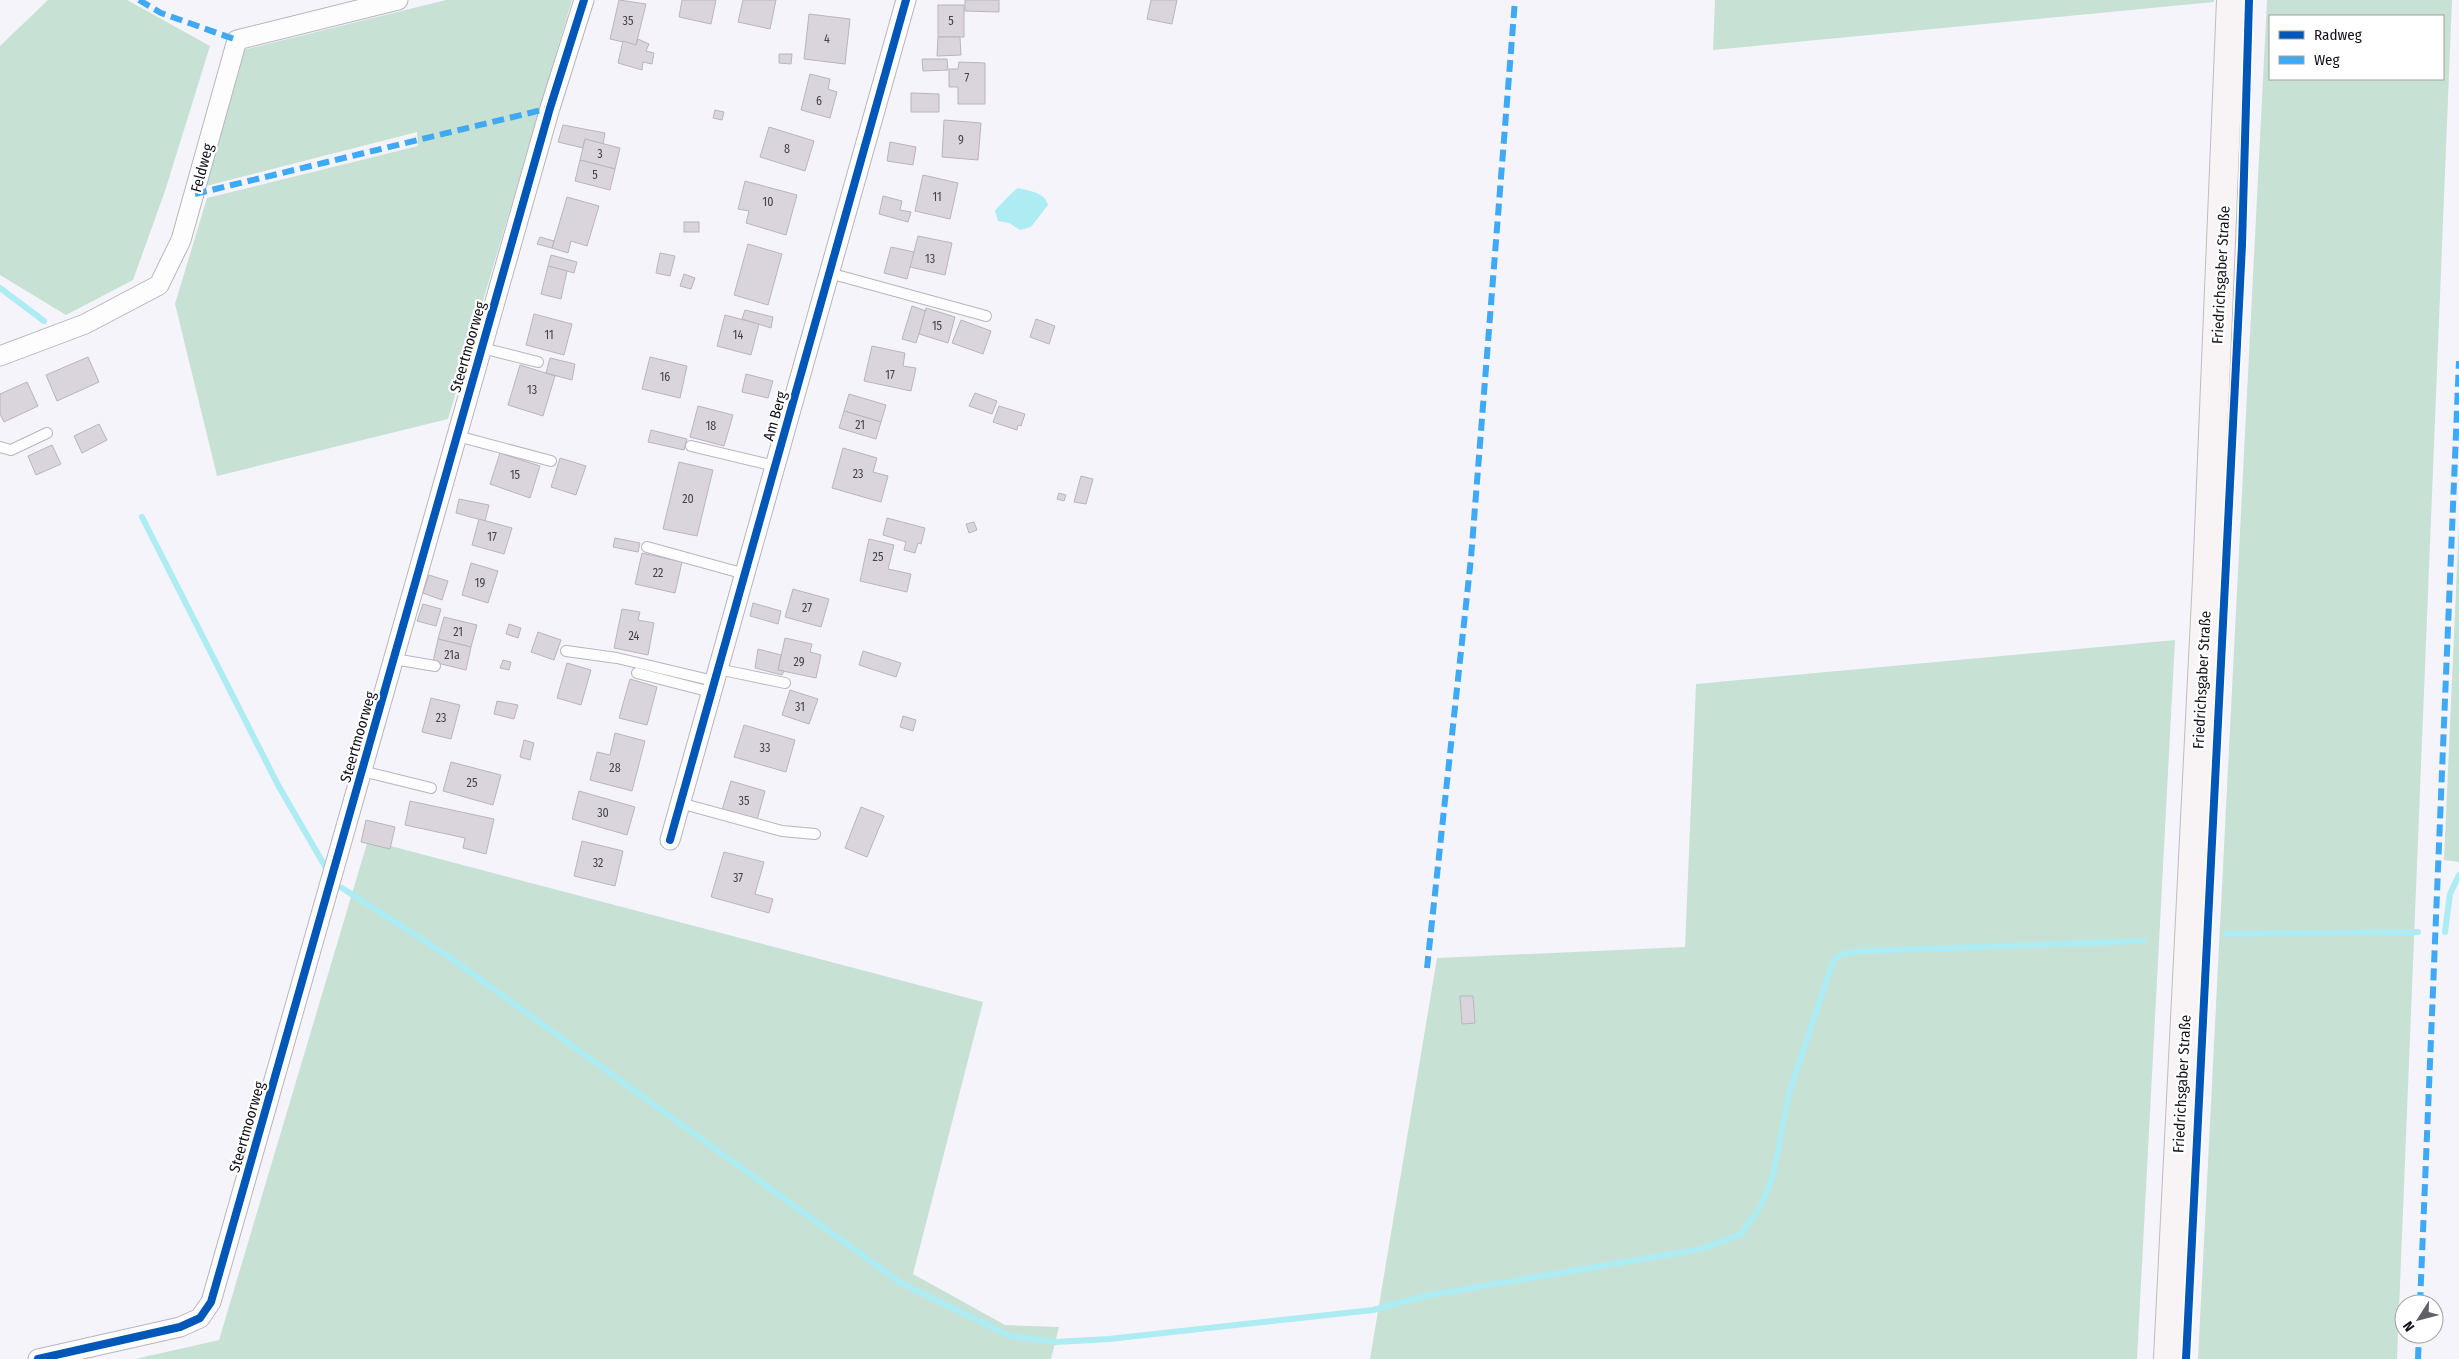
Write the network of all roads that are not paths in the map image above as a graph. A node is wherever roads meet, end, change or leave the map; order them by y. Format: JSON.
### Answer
{"nodes":[{"id":1,"x":398,"y":0,"type":"edge"},
{"id":2,"x":584,"y":0,"type":"edge"},
{"id":3,"x":906,"y":0,"type":"edge"},
{"id":4,"x":2231,"y":0,"type":"edge"},
{"id":5,"x":829,"y":273,"type":"junction"},
{"id":6,"x":986,"y":316,"type":"dead end"},
{"id":7,"x":482,"y":348,"type":"junction"},
{"id":8,"x":0,"y":356,"type":"edge"},
{"id":9,"x":538,"y":362,"type":"dead end"},
{"id":10,"x":47,"y":434,"type":"dead end"},
{"id":11,"x":457,"y":436,"type":"junction"},
{"id":12,"x":691,"y":446,"type":"dead end"},
{"id":13,"x":0,"y":447,"type":"edge"},
{"id":14,"x":551,"y":461,"type":"dead end"},
{"id":15,"x":775,"y":466,"type":"junction"},
{"id":16,"x":647,"y":547,"type":"dead end"},
{"id":17,"x":745,"y":574,"type":"junction"},
{"id":18,"x":566,"y":651,"type":"dead end"},
{"id":19,"x":394,"y":658,"type":"junction"},
{"id":20,"x":435,"y":666,"type":"dead end"},
{"id":21,"x":638,"y":673,"type":"dead end"},
{"id":22,"x":714,"y":681,"type":"junction"},
{"id":23,"x":785,"y":683,"type":"dead end"},
{"id":24,"x":362,"y":771,"type":"junction"},
{"id":25,"x":431,"y":788,"type":"dead end"},
{"id":26,"x":680,"y":803,"type":"junction"},
{"id":27,"x":815,"y":834,"type":"dead end"},
{"id":28,"x":670,"y":840,"type":"dead end"},
{"id":29,"x":38,"y":1359,"type":"edge"},
{"id":30,"x":2168,"y":1359,"type":"edge"}],
"edges":[{"from":1,"to":8,"type":"street","name":"Feldweg"},
{"from":2,"to":7,"type":"street","name":"Steertmoorweg"},
{"from":3,"to":5,"type":"street","name":"Am Berg"},
{"from":4,"to":30,"type":"main road","name":"Friedrichsgaber Straße"},
{"from":5,"to":6,"type":"lane"},
{"from":5,"to":15,"type":"street","name":"Am Berg"},
{"from":7,"to":9,"type":"lane"},
{"from":7,"to":11,"type":"street","name":"Steertmoorweg"},
{"from":10,"to":13,"type":"lane"},
{"from":11,"to":14,"type":"lane"},
{"from":11,"to":19,"type":"street","name":"Steertmoorweg"},
{"from":12,"to":15,"type":"lane"},
{"from":15,"to":17,"type":"street","name":"Am Berg"},
{"from":16,"to":17,"type":"lane"},
{"from":17,"to":22,"type":"street","name":"Am Berg"},
{"from":18,"to":22,"type":"lane"},
{"from":19,"to":20,"type":"lane"},
{"from":19,"to":24,"type":"street","name":"Steertmoorweg"},
{"from":21,"to":22,"type":"lane"},
{"from":22,"to":23,"type":"lane"},
{"from":22,"to":26,"type":"street","name":"Am Berg"},
{"from":24,"to":25,"type":"lane"},
{"from":24,"to":29,"type":"street","name":"Steertmoorweg"},
{"from":26,"to":27,"type":"lane"},
{"from":26,"to":28,"type":"street","name":"Am Berg"}]}
